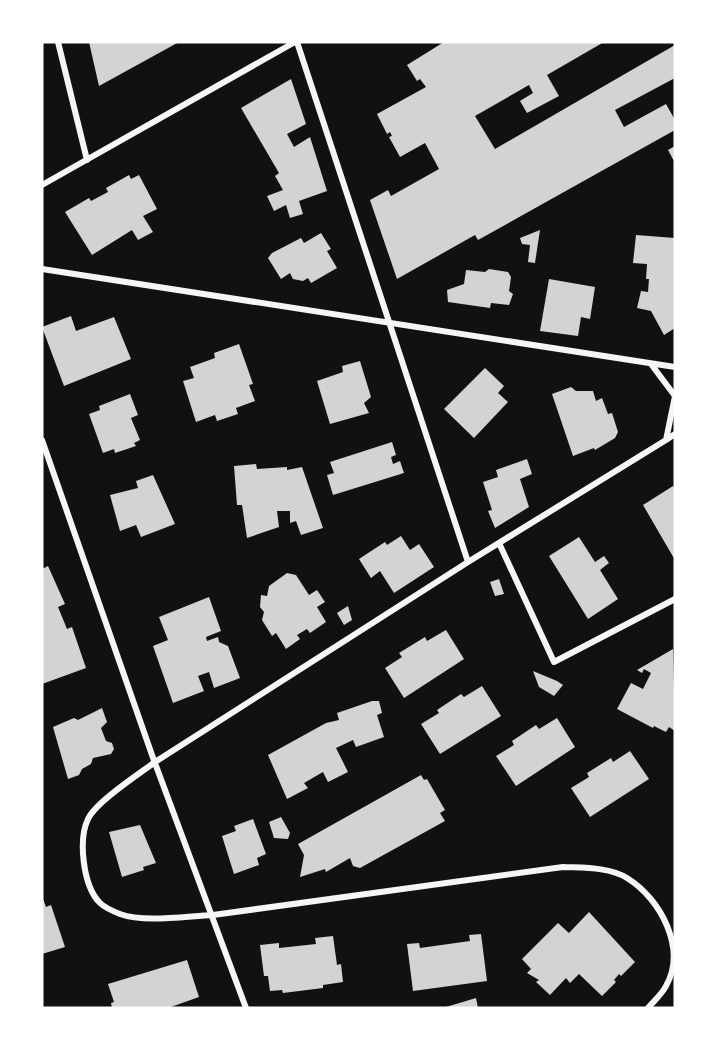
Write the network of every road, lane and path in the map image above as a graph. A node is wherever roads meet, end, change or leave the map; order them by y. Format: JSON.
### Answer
{"nodes":[{"id":1,"x":58,"y":42,"type":"edge"},
{"id":2,"x":296,"y":42,"type":"edge"},
{"id":3,"x":87,"y":160,"type":"junction"},
{"id":4,"x":42,"y":185,"type":"edge"},
{"id":5,"x":42,"y":269,"type":"edge"},
{"id":6,"x":389,"y":324,"type":"junction"},
{"id":7,"x":651,"y":364,"type":"junction"},
{"id":8,"x":675,"y":367,"type":"edge"},
{"id":9,"x":675,"y":434,"type":"edge"},
{"id":10,"x":42,"y":440,"type":"edge"},
{"id":11,"x":666,"y":440,"type":"junction"},
{"id":12,"x":499,"y":543,"type":"junction"},
{"id":13,"x":468,"y":562,"type":"junction"},
{"id":14,"x":675,"y":599,"type":"edge"},
{"id":15,"x":155,"y":762,"type":"junction"},
{"id":16,"x":213,"y":915,"type":"junction"},
{"id":17,"x":246,"y":1008,"type":"edge"},
{"id":18,"x":648,"y":1008,"type":"edge"}],
"edges":[{"from":1,"to":3,"type":"street"},
{"from":2,"to":3,"type":"street"},
{"from":2,"to":6,"type":"street"},
{"from":3,"to":4,"type":"street"},
{"from":5,"to":6,"type":"street"},
{"from":6,"to":7,"type":"street"},
{"from":6,"to":13,"type":"street"},
{"from":7,"to":8,"type":"street"},
{"from":7,"to":11,"type":"street"},
{"from":9,"to":11,"type":"street"},
{"from":10,"to":15,"type":"street"},
{"from":11,"to":12,"type":"street"},
{"from":12,"to":13,"type":"street"},
{"from":12,"to":14,"type":"street"},
{"from":13,"to":15,"type":"street"},
{"from":15,"to":16,"type":"street"},
{"from":15,"to":16,"type":"street"},
{"from":16,"to":17,"type":"street"},
{"from":16,"to":18,"type":"street"}]}
